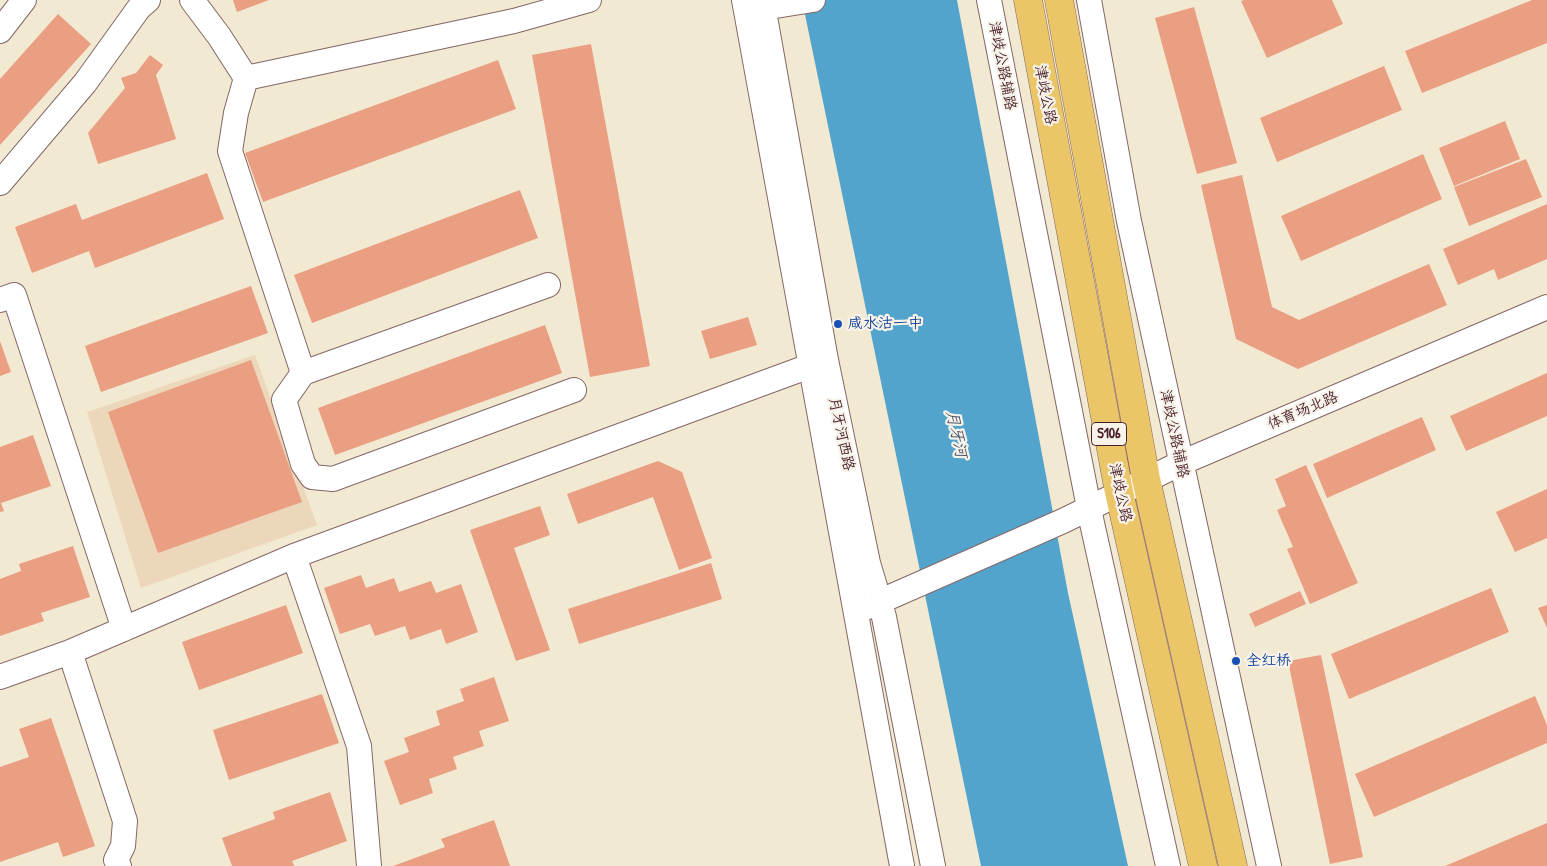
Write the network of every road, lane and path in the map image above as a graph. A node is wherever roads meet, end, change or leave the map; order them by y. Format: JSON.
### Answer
{"nodes":[{"id":1,"x":148,"y":0,"type":"edge"},
{"id":2,"x":192,"y":0,"type":"edge"},
{"id":3,"x":589,"y":0,"type":"edge"},
{"id":4,"x":989,"y":0,"type":"edge"},
{"id":5,"x":1028,"y":0,"type":"edge"},
{"id":6,"x":1059,"y":0,"type":"edge"},
{"id":7,"x":1089,"y":0,"type":"edge"},
{"id":8,"x":804,"y":1,"type":"edge"},
{"id":9,"x":19,"y":2,"type":"edge"},
{"id":10,"x":755,"y":2,"type":"edge"},
{"id":11,"x":0,"y":31,"type":"edge"},
{"id":12,"x":246,"y":78,"type":"junction"},
{"id":13,"x":0,"y":183,"type":"edge"},
{"id":14,"x":548,"y":285,"type":"dead end"},
{"id":15,"x":0,"y":300,"type":"edge"},
{"id":16,"x":1547,"y":307,"type":"edge"},
{"id":17,"x":1547,"y":322,"type":"edge"},
{"id":18,"x":818,"y":364,"type":"junction"},
{"id":19,"x":303,"y":373,"type":"junction"},
{"id":20,"x":574,"y":390,"type":"dead end"},
{"id":21,"x":1182,"y":471,"type":"junction"},
{"id":22,"x":1148,"y":487,"type":"junction"},
{"id":23,"x":1121,"y":500,"type":"junction"},
{"id":24,"x":1091,"y":515,"type":"junction"},
{"id":25,"x":294,"y":556,"type":"junction"},
{"id":26,"x":858,"y":567,"type":"junction"},
{"id":27,"x":917,"y":594,"type":"junction"},
{"id":28,"x":882,"y":610,"type":"junction"},
{"id":29,"x":857,"y":620,"type":"junction"},
{"id":30,"x":124,"y":629,"type":"junction"},
{"id":31,"x":70,"y":652,"type":"junction"},
{"id":32,"x":0,"y":677,"type":"edge"},
{"id":33,"x":111,"y":864,"type":"edge"},
{"id":34,"x":369,"y":866,"type":"edge"},
{"id":35,"x":902,"y":866,"type":"edge"},
{"id":36,"x":933,"y":866,"type":"edge"},
{"id":37,"x":1168,"y":866,"type":"edge"},
{"id":38,"x":1203,"y":866,"type":"edge"},
{"id":39,"x":1233,"y":866,"type":"edge"},
{"id":40,"x":1269,"y":866,"type":"edge"}],
"edges":[{"from":1,"to":13,"type":"street"},
{"from":2,"to":12,"type":"street"},
{"from":3,"to":12,"type":"street"},
{"from":4,"to":24,"type":"street","name":"津歧公路辅路"},
{"from":5,"to":23,"type":"main road","name":"津歧公路","number":"S106"},
{"from":6,"to":22,"type":"main road","name":"津歧公路","number":"S106"},
{"from":7,"to":21,"type":"street","name":"津歧公路辅路"},
{"from":8,"to":10,"type":"street"},
{"from":9,"to":11,"type":"street"},
{"from":10,"to":18,"type":"street","name":"月牙河西路"},
{"from":12,"to":19,"type":"street"},
{"from":14,"to":19,"type":"street"},
{"from":15,"to":30,"type":"street"},
{"from":16,"to":21,"type":"street","name":"体育场北路"},
{"from":17,"to":21,"type":"street","name":"体育场北路"},
{"from":18,"to":25,"type":"street"},
{"from":18,"to":26,"type":"street","name":"月牙河西路"},
{"from":19,"to":20,"type":"street"},
{"from":21,"to":22,"type":"street","name":"体育场北路"},
{"from":21,"to":40,"type":"street","name":"津歧公路辅路"},
{"from":22,"to":23,"type":"street","name":"体育场北路"},
{"from":22,"to":39,"type":"main road","name":"津歧公路","number":"S106"},
{"from":23,"to":24,"type":"street","name":"体育场北路"},
{"from":23,"to":38,"type":"main road","name":"津歧公路","number":"S106"},
{"from":24,"to":27,"type":"street","name":"体育场北路"},
{"from":24,"to":37,"type":"street","name":"津歧公路辅路"},
{"from":25,"to":30,"type":"street"},
{"from":25,"to":34,"type":"street"},
{"from":26,"to":27,"type":"street"},
{"from":26,"to":28,"type":"street","name":"月牙河西路"},
{"from":26,"to":29,"type":"street","name":"月牙河西路"},
{"from":27,"to":28,"type":"street"},
{"from":28,"to":29,"type":"street"},
{"from":28,"to":36,"type":"street","name":"月牙河西路"},
{"from":29,"to":35,"type":"street","name":"月牙河西路"},
{"from":30,"to":31,"type":"street"},
{"from":31,"to":32,"type":"street"},
{"from":31,"to":33,"type":"street"}]}
